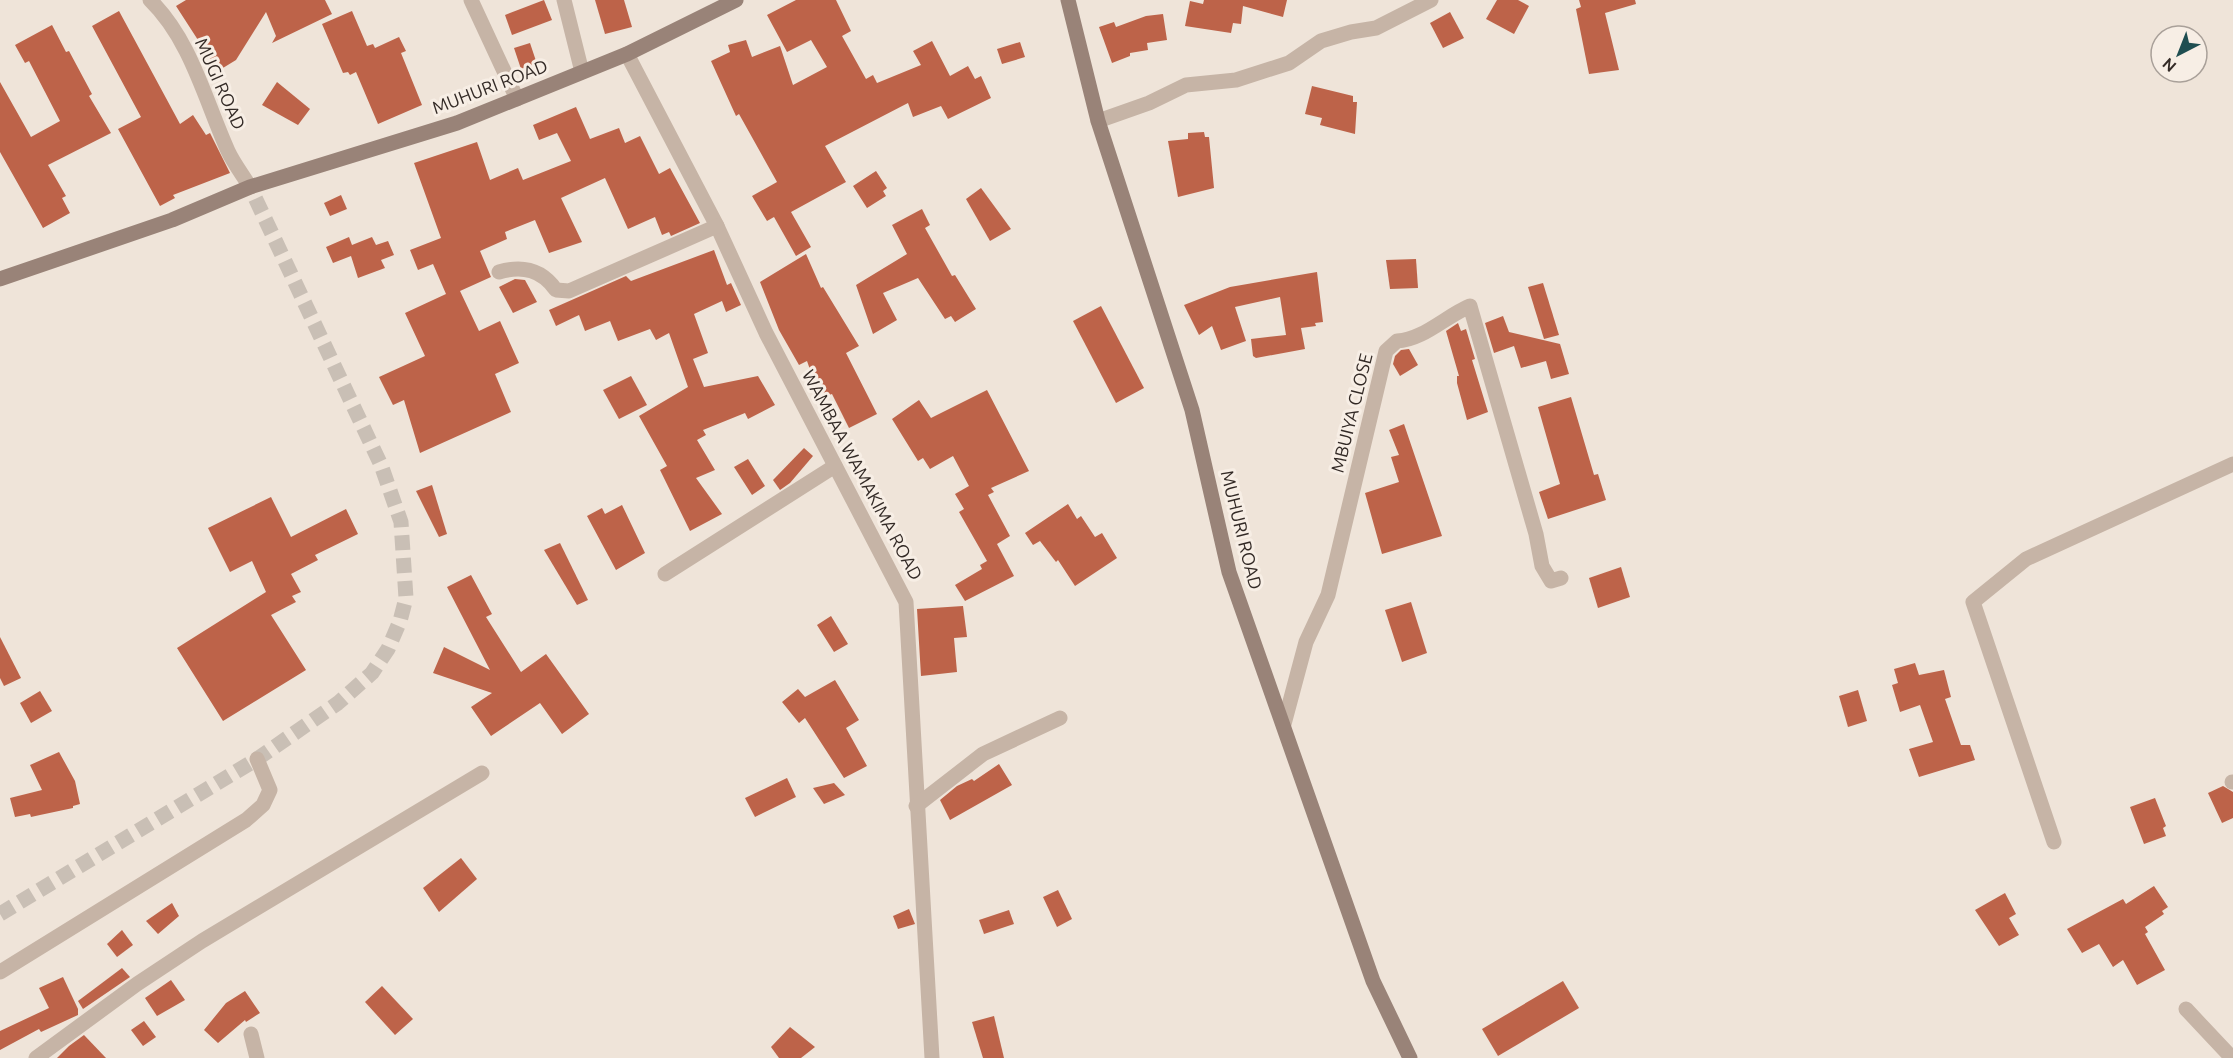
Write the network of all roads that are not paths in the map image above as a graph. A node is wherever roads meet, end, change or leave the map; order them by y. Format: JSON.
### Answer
{"nodes":[{"id":1,"x":150,"y":0,"type":"edge"},
{"id":2,"x":471,"y":0,"type":"edge"},
{"id":3,"x":564,"y":0,"type":"edge"},
{"id":4,"x":1068,"y":0,"type":"edge"},
{"id":5,"x":1431,"y":0,"type":"edge"},
{"id":6,"x":728,"y":2,"type":"edge"},
{"id":7,"x":627,"y":54,"type":"junction"},
{"id":8,"x":582,"y":72,"type":"junction"},
{"id":9,"x":517,"y":99,"type":"junction"},
{"id":10,"x":1098,"y":121,"type":"junction"},
{"id":11,"x":250,"y":187,"type":"junction"},
{"id":12,"x":717,"y":226,"type":"junction"},
{"id":13,"x":499,"y":272,"type":"dead end"},
{"id":14,"x":0,"y":279,"type":"edge"},
{"id":15,"x":2233,"y":464,"type":"edge"},
{"id":16,"x":835,"y":466,"type":"junction"},
{"id":17,"x":665,"y":574,"type":"dead end"},
{"id":18,"x":1561,"y":578,"type":"dead end"},
{"id":19,"x":1060,"y":718,"type":"dead end"},
{"id":20,"x":1284,"y":724,"type":"junction"},
{"id":21,"x":257,"y":759,"type":"dead end"},
{"id":22,"x":483,"y":774,"type":"dead end"},
{"id":23,"x":916,"y":806,"type":"junction"},
{"id":24,"x":2054,"y":842,"type":"dead end"},
{"id":25,"x":0,"y":972,"type":"edge"},
{"id":26,"x":2186,"y":1009,"type":"dead end"},
{"id":27,"x":251,"y":1034,"type":"dead end"},
{"id":28,"x":36,"y":1058,"type":"edge"},
{"id":29,"x":257,"y":1058,"type":"edge"},
{"id":30,"x":932,"y":1058,"type":"edge"},
{"id":31,"x":1410,"y":1058,"type":"edge"},
{"id":32,"x":2232,"y":1058,"type":"edge"}],
"edges":[{"from":1,"to":11,"type":"street","name":"MUGI ROAD"},
{"from":2,"to":9,"type":"street"},
{"from":3,"to":8,"type":"street"},
{"from":4,"to":10,"type":"main road","name":"MUHURI ROAD"},
{"from":5,"to":10,"type":"street"},
{"from":6,"to":7,"type":"main road","name":"MUHURI ROAD"},
{"from":7,"to":8,"type":"main road","name":"MUHURI ROAD"},
{"from":7,"to":12,"type":"street","name":"WAMBAA WAMAKIMA ROAD"},
{"from":8,"to":9,"type":"main road","name":"MUHURI ROAD"},
{"from":9,"to":11,"type":"main road","name":"MUHURI ROAD"},
{"from":10,"to":20,"type":"main road","name":"MUHURI ROAD"},
{"from":11,"to":14,"type":"main road","name":"MUHURI ROAD"},
{"from":12,"to":13,"type":"street"},
{"from":12,"to":16,"type":"street","name":"WAMBAA WAMAKIMA ROAD"},
{"from":15,"to":24,"type":"street"},
{"from":16,"to":17,"type":"street"},
{"from":16,"to":23,"type":"street","name":"WAMBAA WAMAKIMA ROAD"},
{"from":18,"to":20,"type":"street","name":"MBUIYA CLOSE"},
{"from":19,"to":23,"type":"street"},
{"from":20,"to":31,"type":"main road","name":"MUHURI ROAD"},
{"from":21,"to":25,"type":"street"},
{"from":22,"to":28,"type":"street"},
{"from":23,"to":30,"type":"street","name":"WAMBAA WAMAKIMA ROAD"},
{"from":26,"to":32,"type":"street"},
{"from":27,"to":29,"type":"street"}]}
